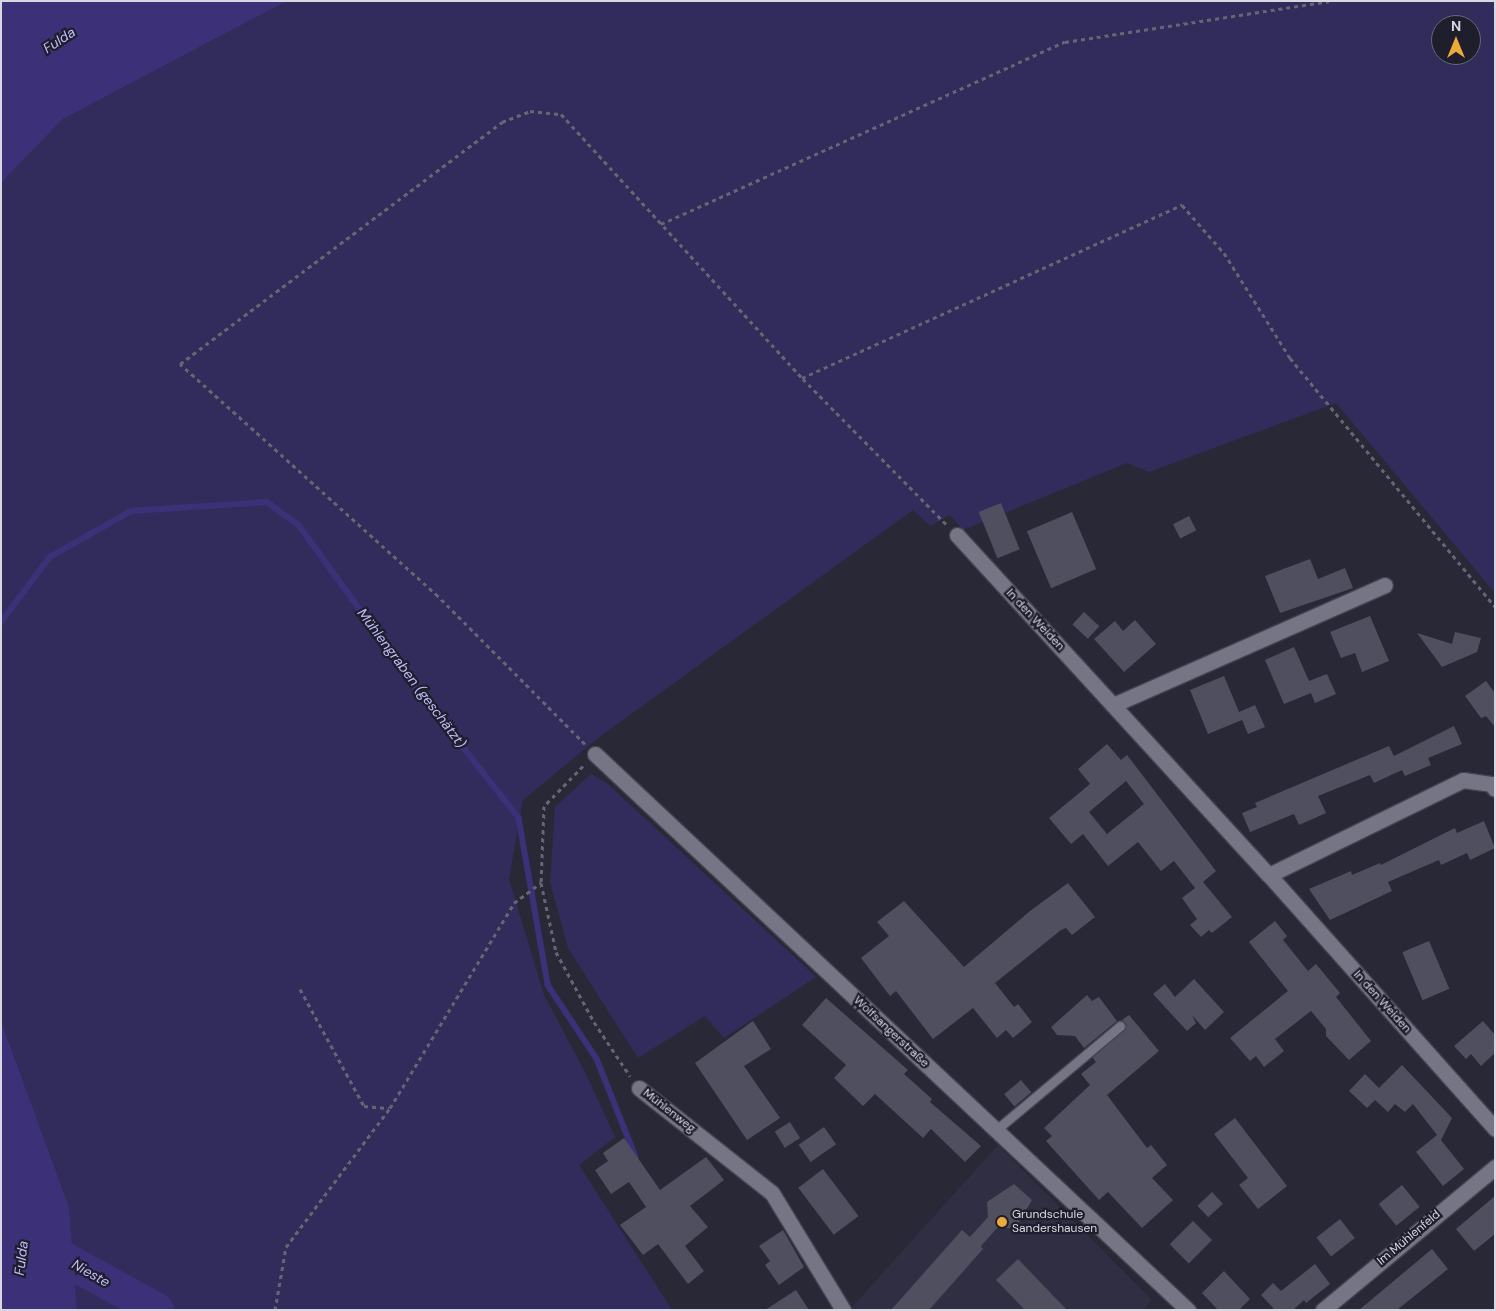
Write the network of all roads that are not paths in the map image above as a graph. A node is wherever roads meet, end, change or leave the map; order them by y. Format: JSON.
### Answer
{"nodes":[{"id":1,"x":957,"y":535,"type":"road end"},
{"id":2,"x":1385,"y":585,"type":"dead end"},
{"id":3,"x":1113,"y":705,"type":"junction"},
{"id":4,"x":595,"y":754,"type":"road end"},
{"id":5,"x":1495,"y":789,"type":"edge"},
{"id":6,"x":1269,"y":875,"type":"junction"},
{"id":7,"x":1120,"y":1026,"type":"dead end"},
{"id":8,"x":639,"y":1088,"type":"road end"},
{"id":9,"x":1495,"y":1129,"type":"edge"},
{"id":10,"x":996,"y":1130,"type":"junction"},
{"id":11,"x":1495,"y":1167,"type":"edge"},
{"id":12,"x":843,"y":1310,"type":"edge"},
{"id":13,"x":1188,"y":1310,"type":"edge"},
{"id":14,"x":1323,"y":1310,"type":"edge"}],
"edges":[{"from":1,"to":3,"type":"street","name":"In den Weiden"},
{"from":2,"to":3,"type":"street"},
{"from":3,"to":6,"type":"street","name":"In den Weiden"},
{"from":4,"to":10,"type":"street","name":"Wolfsangerstraße"},
{"from":5,"to":6,"type":"street"},
{"from":6,"to":9,"type":"street","name":"In den Weiden"},
{"from":7,"to":10,"type":"lane"},
{"from":8,"to":12,"type":"street","name":"Mühlenweg"},
{"from":10,"to":13,"type":"street","name":"Wolfsangerstraße"},
{"from":11,"to":14,"type":"street","name":"Im Mühlenfeld"}]}
